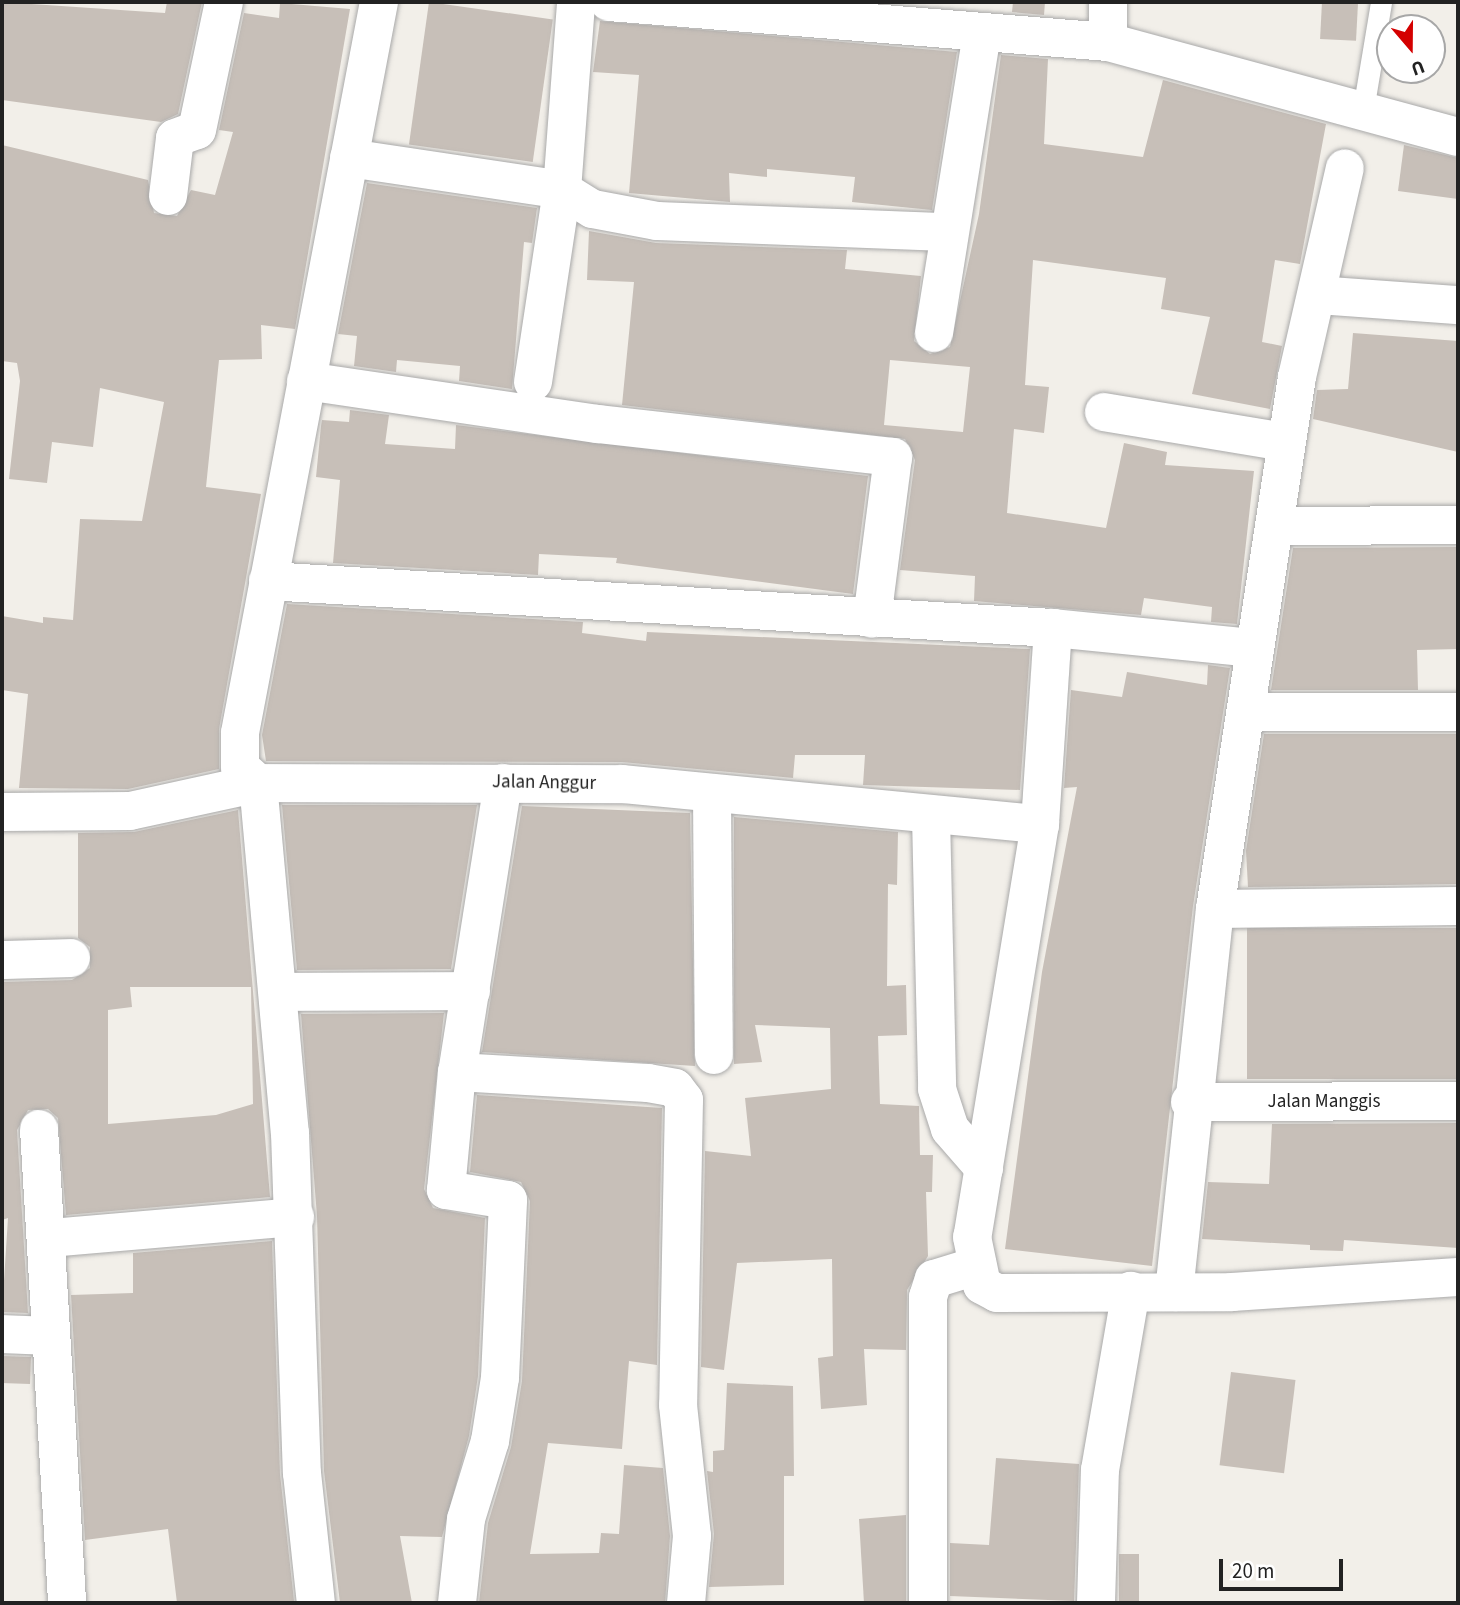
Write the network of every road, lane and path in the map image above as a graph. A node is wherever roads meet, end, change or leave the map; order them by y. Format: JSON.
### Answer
{"nodes":[{"id":1,"x":224,"y":2,"type":"edge"},
{"id":2,"x":379,"y":2,"type":"edge"},
{"id":3,"x":576,"y":2,"type":"edge"},
{"id":4,"x":608,"y":2,"type":"edge"},
{"id":5,"x":1108,"y":2,"type":"edge"},
{"id":6,"x":1381,"y":2,"type":"edge"},
{"id":7,"x":982,"y":34,"type":"junction"},
{"id":8,"x":1108,"y":42,"type":"junction"},
{"id":9,"x":1362,"y":116,"type":"junction"},
{"id":10,"x":1458,"y":137,"type":"edge"},
{"id":11,"x":349,"y":158,"type":"junction"},
{"id":12,"x":1345,"y":168,"type":"dead end"},
{"id":13,"x":562,"y":190,"type":"junction"},
{"id":14,"x":169,"y":196,"type":"dead end"},
{"id":15,"x":947,"y":232,"type":"junction"},
{"id":16,"x":1317,"y":295,"type":"junction"},
{"id":17,"x":1458,"y":305,"type":"edge"},
{"id":18,"x":934,"y":332,"type":"dead end"},
{"id":19,"x":306,"y":381,"type":"junction"},
{"id":20,"x":533,"y":382,"type":"dead end"},
{"id":21,"x":1104,"y":412,"type":"dead end"},
{"id":22,"x":1286,"y":442,"type":"junction"},
{"id":23,"x":1458,"y":525,"type":"edge"},
{"id":24,"x":1276,"y":526,"type":"junction"},
{"id":25,"x":268,"y":581,"type":"junction"},
{"id":26,"x":872,"y":619,"type":"junction"},
{"id":27,"x":1053,"y":628,"type":"junction"},
{"id":28,"x":1255,"y":648,"type":"junction"},
{"id":29,"x":1247,"y":712,"type":"junction"},
{"id":30,"x":1458,"y":712,"type":"edge"},
{"id":31,"x":258,"y":783,"type":"junction"},
{"id":32,"x":503,"y":783,"type":"junction"},
{"id":33,"x":712,"y":793,"type":"junction"},
{"id":34,"x":2,"y":812,"type":"edge"},
{"id":35,"x":931,"y":816,"type":"junction"},
{"id":36,"x":1040,"y":824,"type":"junction"},
{"id":37,"x":1458,"y":906,"type":"edge"},
{"id":38,"x":1215,"y":909,"type":"junction"},
{"id":39,"x":71,"y":958,"type":"dead end"},
{"id":40,"x":2,"y":960,"type":"edge"},
{"id":41,"x":471,"y":991,"type":"junction"},
{"id":42,"x":278,"y":992,"type":"junction"},
{"id":43,"x":714,"y":1055,"type":"dead end"},
{"id":44,"x":457,"y":1072,"type":"junction"},
{"id":45,"x":1458,"y":1101,"type":"edge"},
{"id":46,"x":1190,"y":1102,"type":"junction"},
{"id":47,"x":39,"y":1129,"type":"dead end"},
{"id":48,"x":984,"y":1168,"type":"junction"},
{"id":49,"x":295,"y":1217,"type":"junction"},
{"id":50,"x":50,"y":1238,"type":"junction"},
{"id":51,"x":973,"y":1267,"type":"junction"},
{"id":52,"x":1458,"y":1277,"type":"edge"},
{"id":53,"x":1130,"y":1291,"type":"junction"},
{"id":54,"x":1174,"y":1292,"type":"junction"},
{"id":55,"x":2,"y":1334,"type":"edge"},
{"id":56,"x":51,"y":1336,"type":"junction"},
{"id":57,"x":67,"y":1603,"type":"edge"},
{"id":58,"x":316,"y":1603,"type":"edge"},
{"id":59,"x":457,"y":1603,"type":"edge"},
{"id":60,"x":686,"y":1603,"type":"edge"},
{"id":61,"x":928,"y":1603,"type":"edge"},
{"id":62,"x":1096,"y":1603,"type":"edge"}],
"edges":[{"from":1,"to":14,"type":"street"},
{"from":2,"to":11,"type":"street"},
{"from":3,"to":13,"type":"street"},
{"from":4,"to":7,"type":"street"},
{"from":5,"to":8,"type":"street"},
{"from":6,"to":9,"type":"lane"},
{"from":7,"to":8,"type":"street"},
{"from":7,"to":15,"type":"street"},
{"from":8,"to":9,"type":"street"},
{"from":9,"to":10,"type":"street"},
{"from":11,"to":13,"type":"street"},
{"from":11,"to":19,"type":"street"},
{"from":12,"to":16,"type":"street"},
{"from":13,"to":15,"type":"street"},
{"from":13,"to":20,"type":"street"},
{"from":15,"to":18,"type":"street"},
{"from":16,"to":17,"type":"street"},
{"from":16,"to":22,"type":"street"},
{"from":19,"to":25,"type":"street"},
{"from":19,"to":26,"type":"street"},
{"from":21,"to":22,"type":"street"},
{"from":22,"to":24,"type":"street"},
{"from":23,"to":24,"type":"street"},
{"from":24,"to":28,"type":"street"},
{"from":25,"to":26,"type":"street"},
{"from":25,"to":31,"type":"street"},
{"from":26,"to":27,"type":"street"},
{"from":27,"to":28,"type":"street"},
{"from":27,"to":36,"type":"street"},
{"from":28,"to":29,"type":"street"},
{"from":29,"to":30,"type":"street"},
{"from":29,"to":38,"type":"street"},
{"from":31,"to":32,"type":"street","name":"Jalan Anggur"},
{"from":31,"to":34,"type":"street","name":"Jalan Anggur"},
{"from":31,"to":42,"type":"street"},
{"from":32,"to":33,"type":"street","name":"Jalan Anggur"},
{"from":32,"to":41,"type":"street"},
{"from":33,"to":35,"type":"street","name":"Jalan Anggur"},
{"from":33,"to":43,"type":"street"},
{"from":35,"to":36,"type":"street","name":"Jalan Anggur"},
{"from":35,"to":48,"type":"street"},
{"from":36,"to":48,"type":"street"},
{"from":37,"to":38,"type":"street"},
{"from":38,"to":46,"type":"street"},
{"from":39,"to":40,"type":"street"},
{"from":41,"to":42,"type":"street"},
{"from":41,"to":44,"type":"street"},
{"from":42,"to":49,"type":"street"},
{"from":44,"to":59,"type":"street"},
{"from":44,"to":60,"type":"street"},
{"from":45,"to":46,"type":"street","name":"Jalan Manggis"},
{"from":46,"to":54,"type":"street"},
{"from":47,"to":50,"type":"street"},
{"from":48,"to":51,"type":"street"},
{"from":49,"to":50,"type":"street"},
{"from":49,"to":58,"type":"street"},
{"from":50,"to":56,"type":"street"},
{"from":51,"to":53,"type":"street"},
{"from":51,"to":61,"type":"street"},
{"from":52,"to":54,"type":"street"},
{"from":53,"to":54,"type":"street"},
{"from":53,"to":62,"type":"street"},
{"from":55,"to":56,"type":"street"},
{"from":56,"to":57,"type":"street"}]}
